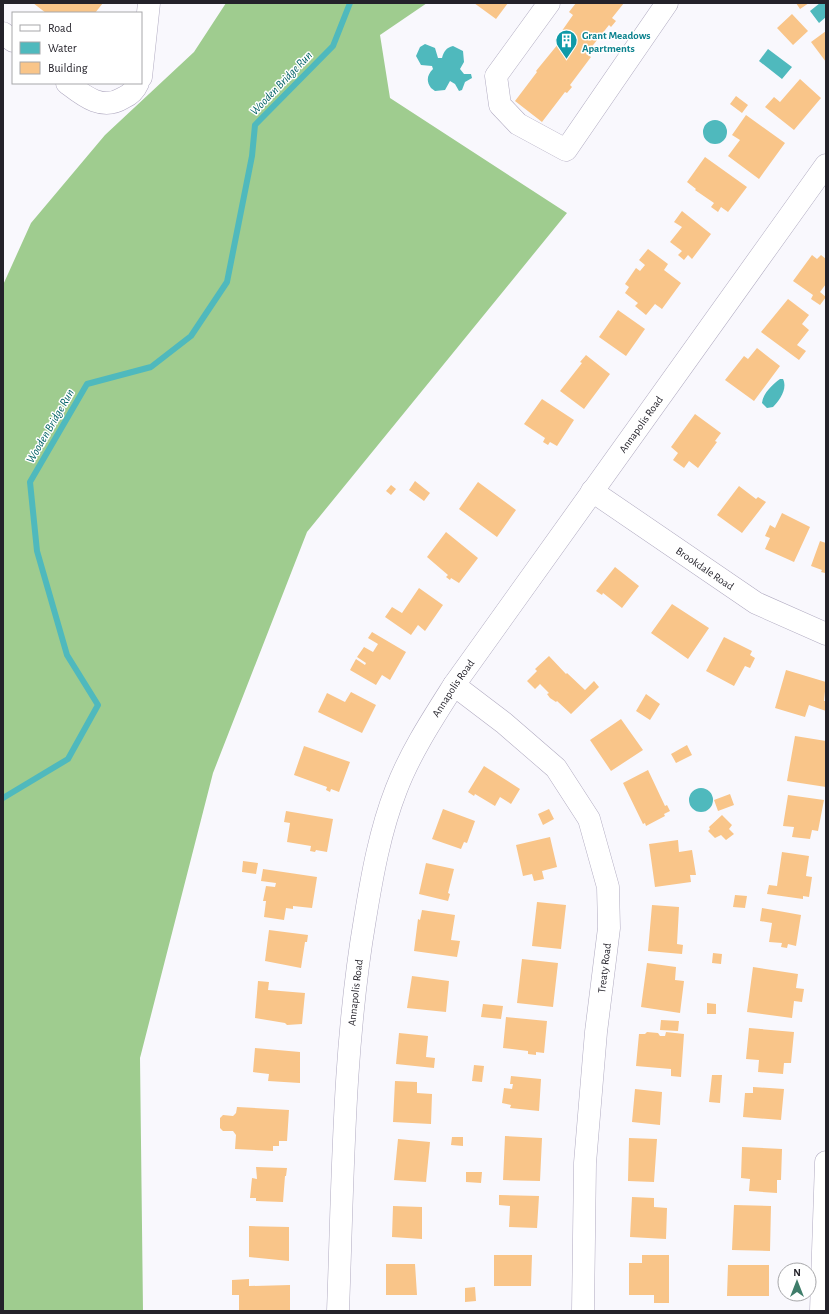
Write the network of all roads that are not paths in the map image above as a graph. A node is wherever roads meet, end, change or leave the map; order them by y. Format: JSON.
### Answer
{"nodes":[{"id":1,"x":149,"y":3,"type":"edge"},
{"id":2,"x":548,"y":3,"type":"edge"},
{"id":3,"x":667,"y":3,"type":"edge"},
{"id":4,"x":3,"y":33,"type":"edge"},
{"id":5,"x":12,"y":40,"type":"edge"},
{"id":6,"x":142,"y":68,"type":"edge"},
{"id":7,"x":68,"y":84,"type":"edge"},
{"id":8,"x":137,"y":84,"type":"edge"},
{"id":9,"x":826,"y":165,"type":"edge"},
{"id":10,"x":592,"y":490,"type":"junction"},
{"id":11,"x":826,"y":634,"type":"edge"},
{"id":12,"x":454,"y":684,"type":"junction"},
{"id":13,"x":826,"y":1162,"type":"edge"},
{"id":14,"x":338,"y":1311,"type":"edge"},
{"id":15,"x":583,"y":1311,"type":"edge"},
{"id":16,"x":821,"y":1311,"type":"edge"}],
"edges":[{"from":1,"to":6,"type":"street"},
{"from":2,"to":3,"type":"street"},
{"from":4,"to":5,"type":"street"},
{"from":7,"to":8,"type":"street"},
{"from":9,"to":10,"type":"street","name":"Annapolis Road"},
{"from":10,"to":11,"type":"street","name":"Brookdale Road"},
{"from":10,"to":12,"type":"street","name":"Annapolis Road"},
{"from":12,"to":14,"type":"street","name":"Annapolis Road"},
{"from":12,"to":15,"type":"street","name":"Treaty Road"},
{"from":13,"to":16,"type":"street"}]}
